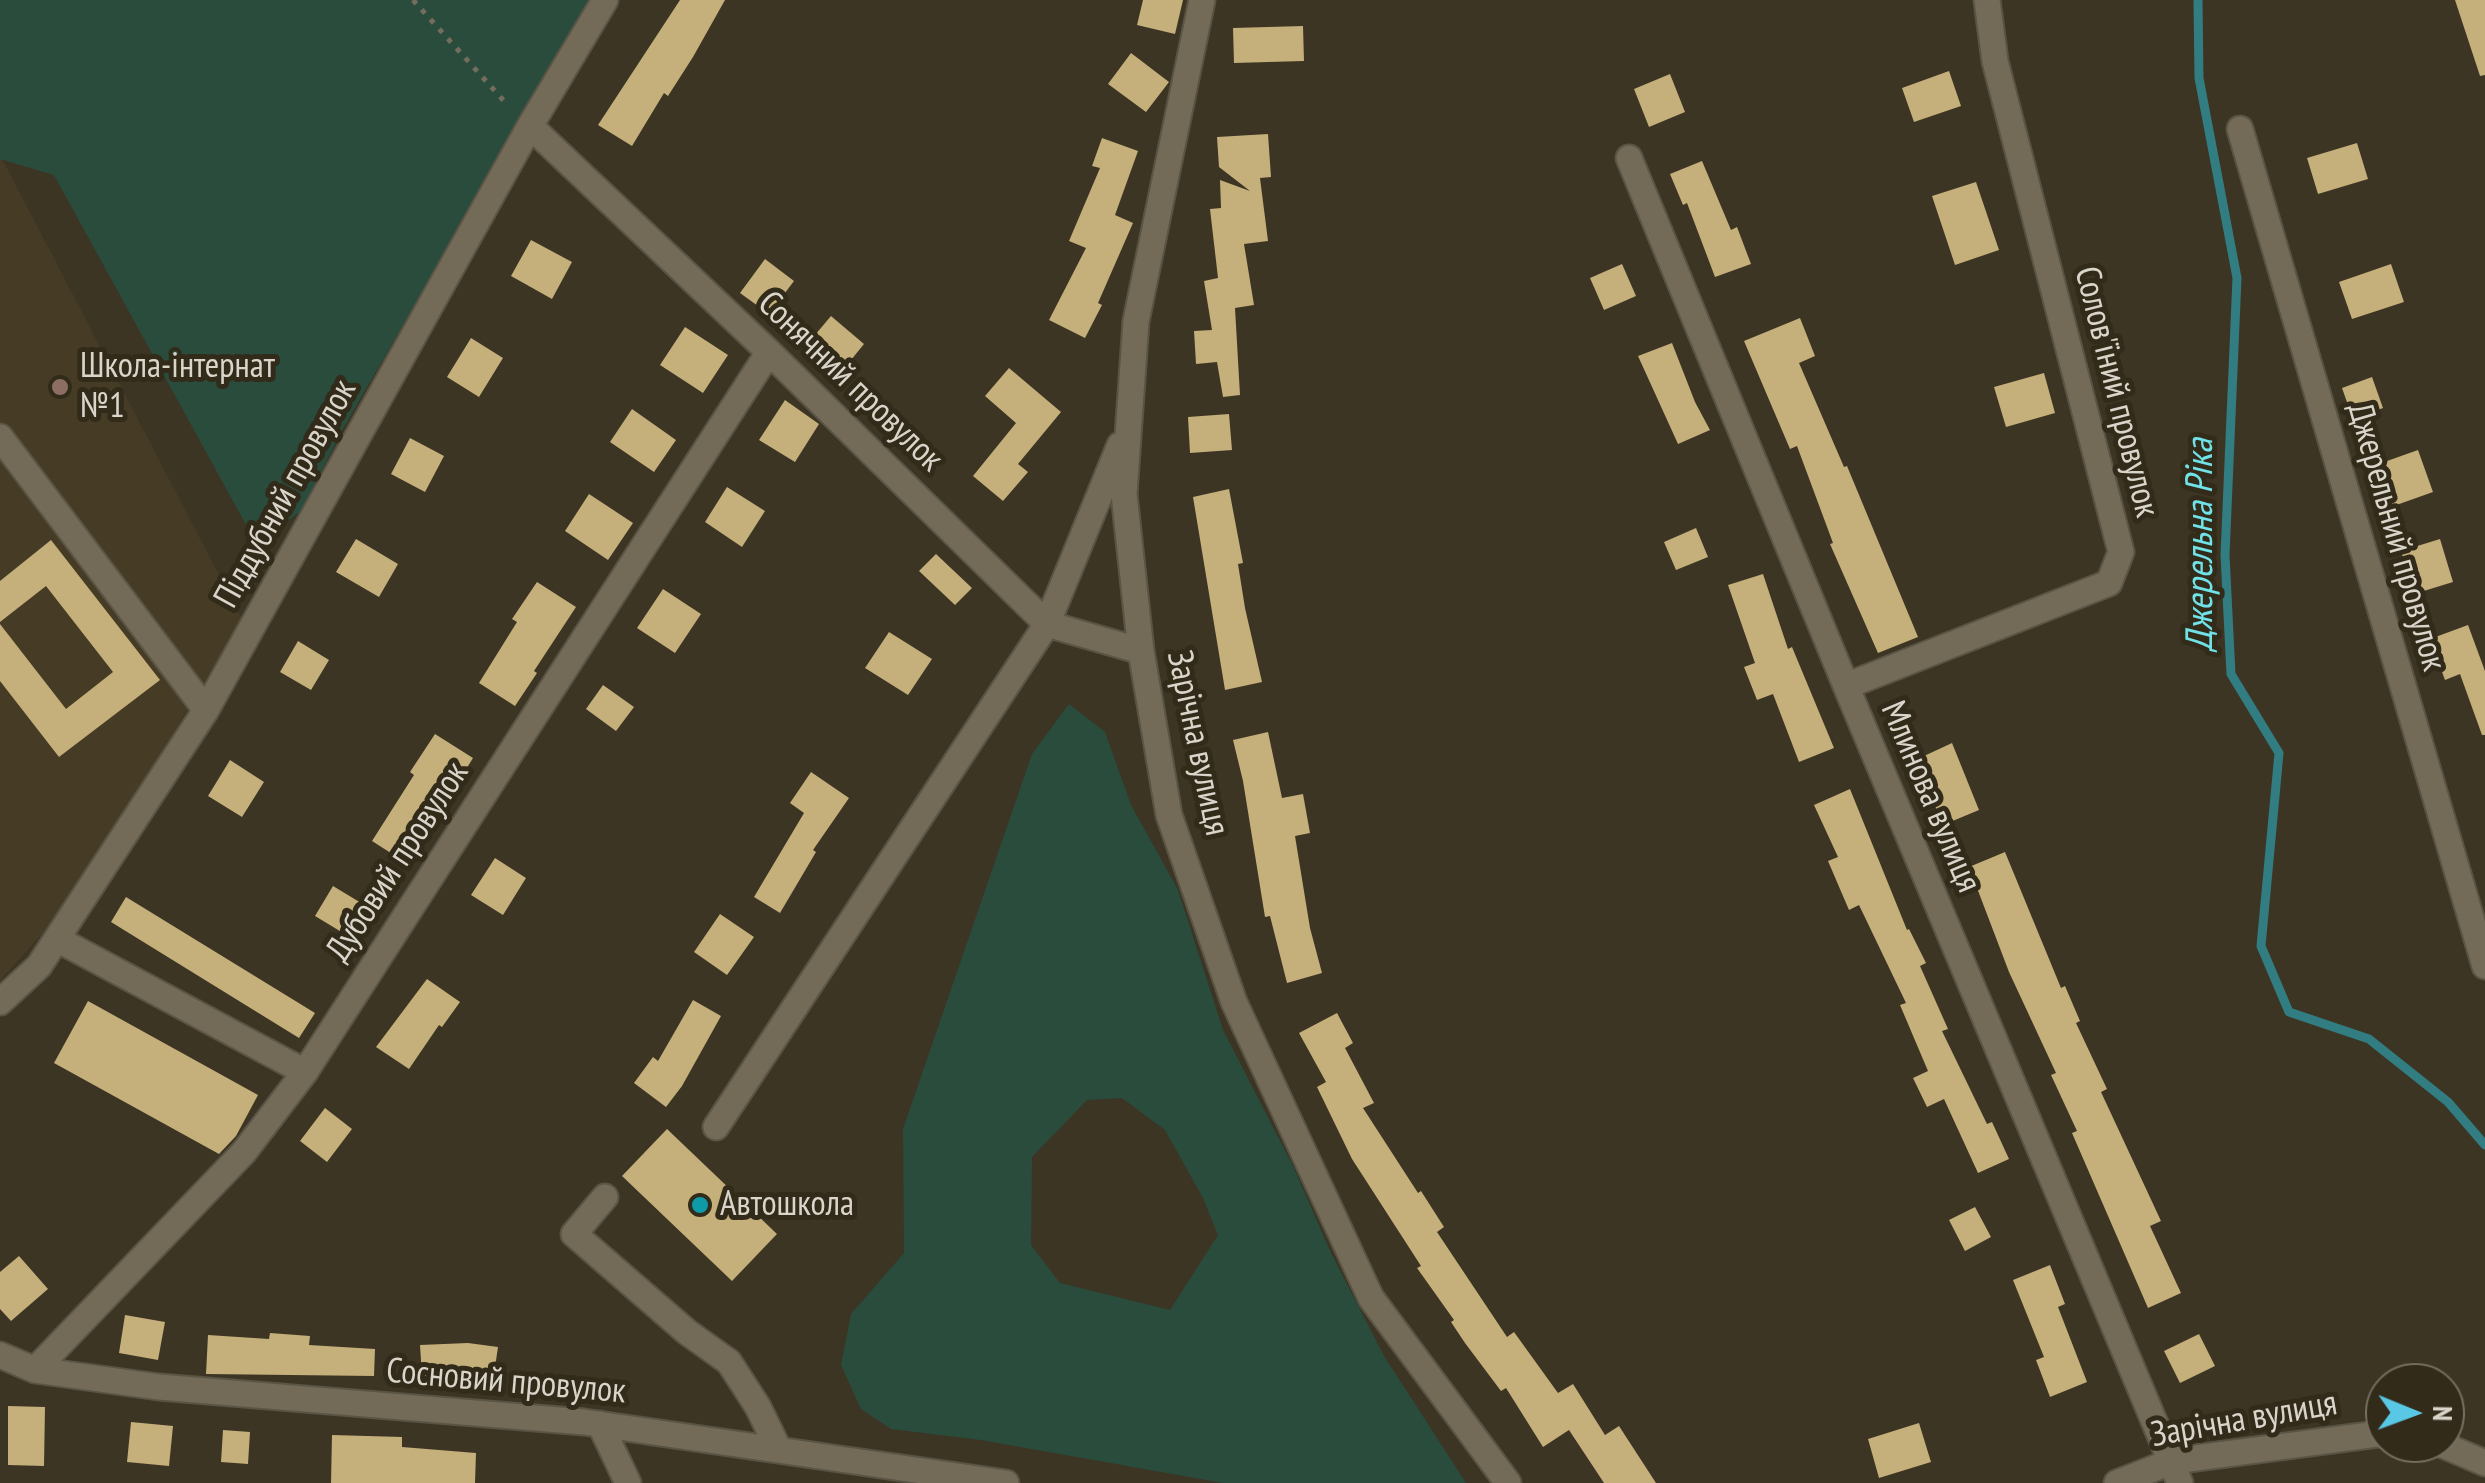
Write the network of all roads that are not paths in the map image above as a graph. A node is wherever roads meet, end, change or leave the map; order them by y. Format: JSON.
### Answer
{"nodes":[{"id":1,"x":605,"y":0,"type":"edge"},
{"id":2,"x":1202,"y":0,"type":"edge"},
{"id":3,"x":1987,"y":0,"type":"edge"},
{"id":4,"x":530,"y":126,"type":"junction"},
{"id":5,"x":2240,"y":129,"type":"dead end"},
{"id":6,"x":1629,"y":158,"type":"dead end"},
{"id":7,"x":768,"y":352,"type":"junction"},
{"id":8,"x":1129,"y":423,"type":"junction"},
{"id":9,"x":0,"y":437,"type":"edge"},
{"id":10,"x":1047,"y":624,"type":"junction"},
{"id":11,"x":1141,"y":651,"type":"junction"},
{"id":12,"x":1846,"y":686,"type":"junction"},
{"id":13,"x":206,"y":710,"type":"junction"},
{"id":14,"x":57,"y":938,"type":"junction"},
{"id":15,"x":2485,"y":966,"type":"edge"},
{"id":16,"x":0,"y":1002,"type":"edge"},
{"id":17,"x":305,"y":1072,"type":"junction"},
{"id":18,"x":716,"y":1127,"type":"dead end"},
{"id":19,"x":605,"y":1196,"type":"dead end"},
{"id":20,"x":0,"y":1355,"type":"edge"},
{"id":21,"x":35,"y":1370,"type":"junction"},
{"id":22,"x":600,"y":1424,"type":"junction"},
{"id":23,"x":2365,"y":1436,"type":"edge"},
{"id":24,"x":778,"y":1448,"type":"junction"},
{"id":25,"x":2176,"y":1472,"type":"edge"},
{"id":26,"x":628,"y":1483,"type":"edge"},
{"id":27,"x":1006,"y":1483,"type":"edge"},
{"id":28,"x":1508,"y":1483,"type":"edge"},
{"id":29,"x":2117,"y":1483,"type":"edge"}],
"edges":[{"from":1,"to":4,"type":"street","name":"Піддубний провулок"},
{"from":2,"to":8,"type":"street","name":"Зарічна вулиця"},
{"from":3,"to":12,"type":"street","name":"Солов'їний провулок"},
{"from":4,"to":7,"type":"street","name":"Сонячний провулок"},
{"from":4,"to":13,"type":"street","name":"Піддубний провулок"},
{"from":5,"to":15,"type":"street","name":"Джерельний провулок"},
{"from":6,"to":12,"type":"street","name":"Млинова вулиця"},
{"from":7,"to":10,"type":"street","name":"Сонячний провулок"},
{"from":7,"to":17,"type":"street","name":"Дубовий провулок"},
{"from":8,"to":10,"type":"street"},
{"from":8,"to":11,"type":"street","name":"Зарічна вулиця"},
{"from":9,"to":13,"type":"street"},
{"from":10,"to":11,"type":"street","name":"Сонячний провулок"},
{"from":10,"to":18,"type":"street"},
{"from":11,"to":28,"type":"street","name":"Зарічна вулиця"},
{"from":12,"to":25,"type":"street","name":"Млинова вулиця"},
{"from":13,"to":14,"type":"street","name":"Піддубний провулок"},
{"from":14,"to":16,"type":"street","name":"Піддубний провулок"},
{"from":14,"to":17,"type":"street"},
{"from":17,"to":21,"type":"street","name":"Дубовий провулок"},
{"from":19,"to":24,"type":"street"},
{"from":20,"to":21,"type":"street","name":"Сосновий провулок"},
{"from":21,"to":22,"type":"street","name":"Сосновий провулок"},
{"from":22,"to":24,"type":"street","name":"Сосновий провулок"},
{"from":22,"to":26,"type":"street"},
{"from":23,"to":25,"type":"street","name":"Зарічна вулиця"},
{"from":24,"to":27,"type":"street","name":"Сосновий провулок"},
{"from":25,"to":29,"type":"street","name":"Зарічна вулиця"}]}
